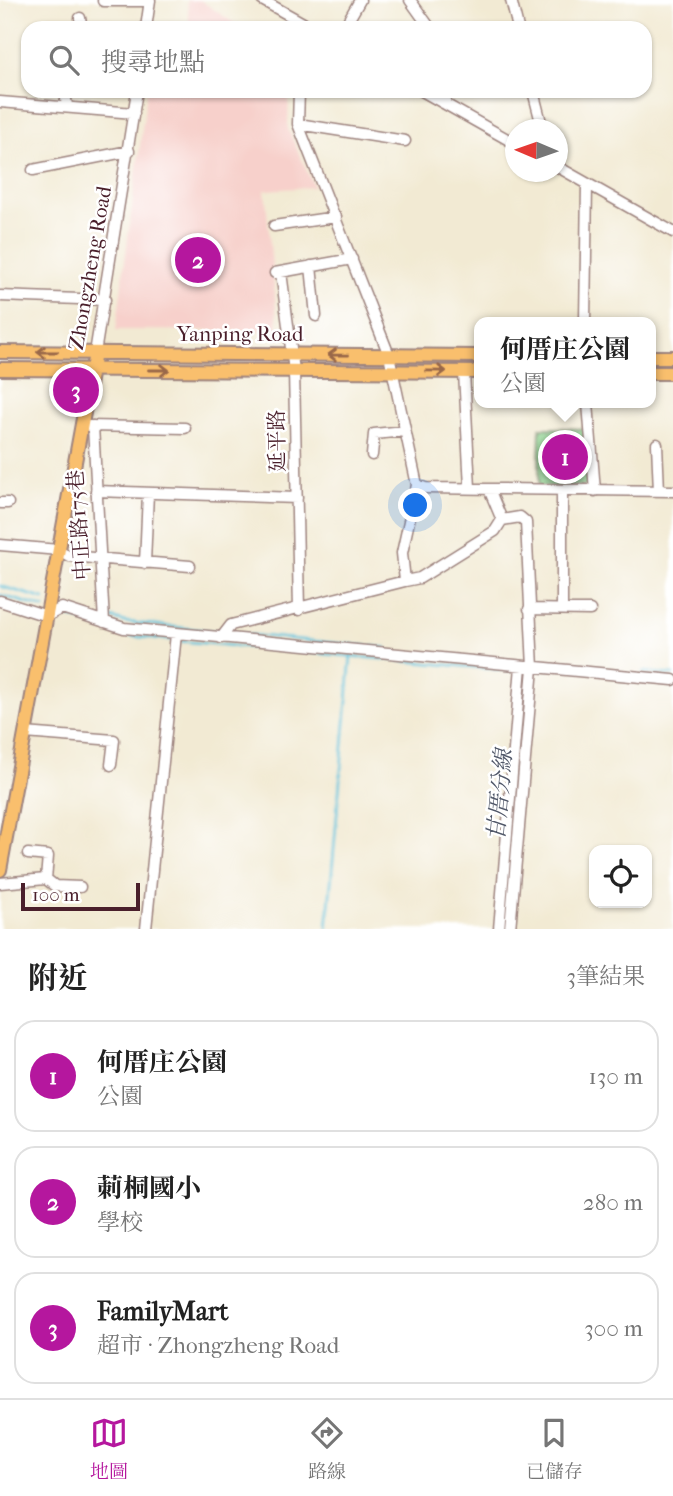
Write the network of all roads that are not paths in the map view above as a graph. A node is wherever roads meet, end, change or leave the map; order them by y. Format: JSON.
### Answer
{"nodes":[{"id":1,"x":262,"y":0,"type":"edge"},
{"id":2,"x":360,"y":0,"type":"edge"},
{"id":3,"x":410,"y":0,"type":"edge"},
{"id":4,"x":511,"y":0,"type":"edge"},
{"id":5,"x":103,"y":1,"type":"edge"},
{"id":6,"x":150,"y":1,"type":"edge"},
{"id":7,"x":147,"y":21,"type":"edge"},
{"id":8,"x":295,"y":21,"type":"edge"},
{"id":9,"x":348,"y":21,"type":"edge"},
{"id":10,"x":425,"y":21,"type":"edge"},
{"id":11,"x":516,"y":21,"type":"edge"},
{"id":12,"x":66,"y":98,"type":"edge"},
{"id":13,"x":136,"y":98,"type":"edge"},
{"id":14,"x":299,"y":98,"type":"edge"},
{"id":15,"x":434,"y":98,"type":"edge"},
{"id":16,"x":446,"y":98,"type":"edge"},
{"id":17,"x":535,"y":98,"type":"edge"},
{"id":18,"x":0,"y":102,"type":"edge"},
{"id":19,"x":443,"y":103,"type":"junction"},
{"id":20,"x":67,"y":107,"type":"junction"},
{"id":21,"x":134,"y":113,"type":"junction"},
{"id":22,"x":540,"y":119,"type":"edge"},
{"id":23,"x":298,"y":124,"type":"junction"},
{"id":24,"x":505,"y":138,"type":"edge"},
{"id":25,"x":404,"y":141,"type":"dead end"},
{"id":26,"x":129,"y":151,"type":"junction"},
{"id":27,"x":33,"y":170,"type":"dead end"},
{"id":28,"x":568,"y":173,"type":"edge"},
{"id":29,"x":587,"y":184,"type":"junction"},
{"id":30,"x":336,"y":217,"type":"junction"},
{"id":31,"x":274,"y":226,"type":"dead end"},
{"id":32,"x":673,"y":232,"type":"edge"},
{"id":33,"x":352,"y":259,"type":"junction"},
{"id":34,"x":311,"y":266,"type":"junction"},
{"id":35,"x":0,"y":296,"type":"edge"},
{"id":36,"x":105,"y":300,"type":"junction"},
{"id":37,"x":316,"y":316,"type":"dead end"},
{"id":38,"x":585,"y":317,"type":"edge"},
{"id":39,"x":0,"y":352,"type":"edge"},
{"id":40,"x":95,"y":353,"type":"junction"},
{"id":41,"x":291,"y":354,"type":"junction"},
{"id":42,"x":389,"y":355,"type":"junction"},
{"id":43,"x":474,"y":356,"type":"edge"},
{"id":44,"x":0,"y":369,"type":"edge"},
{"id":45,"x":91,"y":369,"type":"junction"},
{"id":46,"x":392,"y":370,"type":"junction"},
{"id":47,"x":294,"y":371,"type":"junction"},
{"id":48,"x":464,"y":372,"type":"junction"},
{"id":49,"x":474,"y":372,"type":"edge"},
{"id":50,"x":588,"y":408,"type":"edge"},
{"id":51,"x":87,"y":426,"type":"junction"},
{"id":52,"x":185,"y":428,"type":"dead end"},
{"id":53,"x":405,"y":430,"type":"junction"},
{"id":54,"x":657,"y":444,"type":"dead end"},
{"id":55,"x":372,"y":455,"type":"dead end"},
{"id":56,"x":416,"y":485,"type":"junction"},
{"id":57,"x":470,"y":488,"type":"junction"},
{"id":58,"x":489,"y":489,"type":"junction"},
{"id":59,"x":96,"y":491,"type":"junction"},
{"id":60,"x":562,"y":491,"type":"junction"},
{"id":61,"x":595,"y":491,"type":"junction"},
{"id":62,"x":659,"y":491,"type":"junction"},
{"id":63,"x":673,"y":491,"type":"edge"},
{"id":64,"x":148,"y":493,"type":"junction"},
{"id":65,"x":297,"y":498,"type":"junction"},
{"id":66,"x":502,"y":520,"type":"junction"},
{"id":67,"x":0,"y":545,"type":"edge"},
{"id":68,"x":59,"y":550,"type":"junction"},
{"id":69,"x":102,"y":558,"type":"junction"},
{"id":70,"x":145,"y":563,"type":"junction"},
{"id":71,"x":190,"y":566,"type":"dead end"},
{"id":72,"x":405,"y":581,"type":"junction"},
{"id":73,"x":0,"y":601,"type":"edge"},
{"id":74,"x":529,"y":609,"type":"junction"},
{"id":75,"x":299,"y":610,"type":"junction"},
{"id":76,"x":562,"y":610,"type":"junction"},
{"id":77,"x":590,"y":610,"type":"dead end"},
{"id":78,"x":47,"y":616,"type":"junction"},
{"id":79,"x":104,"y":622,"type":"junction"},
{"id":80,"x":176,"y":634,"type":"junction"},
{"id":81,"x":221,"y":638,"type":"junction"},
{"id":82,"x":521,"y":666,"type":"junction"},
{"id":83,"x":533,"y":668,"type":"junction"},
{"id":84,"x":673,"y":680,"type":"edge"},
{"id":85,"x":25,"y":733,"type":"junction"},
{"id":86,"x":111,"y":765,"type":"dead end"},
{"id":87,"x":3,"y":840,"type":"edge"},
{"id":88,"x":28,"y":854,"type":"dead end"},
{"id":89,"x":0,"y":870,"type":"edge"},
{"id":90,"x":46,"y":879,"type":"junction"},
{"id":91,"x":0,"y":883,"type":"edge"},
{"id":92,"x":80,"y":887,"type":"dead end"},
{"id":93,"x":146,"y":929,"type":"edge"},
{"id":94,"x":499,"y":929,"type":"edge"},
{"id":95,"x":510,"y":929,"type":"edge"}],
"edges":[{"from":1,"to":8,"type":"street"},
{"from":2,"to":9,"type":"street"},
{"from":3,"to":10,"type":"street"},
{"from":4,"to":11,"type":"street"},
{"from":5,"to":6,"type":"street"},
{"from":6,"to":7,"type":"street"},
{"from":12,"to":20,"type":"street"},
{"from":13,"to":21,"type":"street","name":"Zhongzheng Road"},
{"from":14,"to":23,"type":"street"},
{"from":15,"to":19,"type":"street"},
{"from":16,"to":19,"type":"street"},
{"from":17,"to":22,"type":"street"},
{"from":18,"to":20,"type":"street"},
{"from":19,"to":24,"type":"street"},
{"from":20,"to":21,"type":"street"},
{"from":21,"to":26,"type":"street","name":"Zhongzheng Road"},
{"from":23,"to":25,"type":"street"},
{"from":23,"to":30,"type":"street"},
{"from":26,"to":27,"type":"street"},
{"from":26,"to":36,"type":"street","name":"Zhongzheng Road"},
{"from":28,"to":29,"type":"street"},
{"from":29,"to":32,"type":"street"},
{"from":29,"to":38,"type":"street"},
{"from":30,"to":31,"type":"street"},
{"from":30,"to":33,"type":"street"},
{"from":33,"to":34,"type":"street"},
{"from":33,"to":42,"type":"street"},
{"from":34,"to":37,"type":"street"},
{"from":34,"to":41,"type":"street","name":"延平路"},
{"from":35,"to":36,"type":"street"},
{"from":36,"to":40,"type":"street","name":"Zhongzheng Road"},
{"from":40,"to":39,"type":"main road","name":"Yanping Road","one_way":true},
{"from":40,"to":41,"type":"main road","name":"Yanping Road"},
{"from":40,"to":45,"type":"main road","name":"Zhongzheng Road"},
{"from":42,"to":41,"type":"main road","name":"Yanping Road","one_way":true},
{"from":41,"to":47,"type":"street","name":"延平路"},
{"from":42,"to":43,"type":"main road","name":"Yanping Road"},
{"from":42,"to":46,"type":"street"},
{"from":44,"to":45,"type":"main road","name":"Yanping Road"},
{"from":45,"to":47,"type":"main road","name":"Yanping Road","one_way":true},
{"from":45,"to":51,"type":"main road","name":"Zhongzheng Road"},
{"from":46,"to":47,"type":"main road","name":"Yanping Road"},
{"from":46,"to":48,"type":"main road","name":"Yanping Road","one_way":true},
{"from":46,"to":53,"type":"street"},
{"from":47,"to":65,"type":"street","name":"延平路"},
{"from":48,"to":49,"type":"main road","name":"Yanping Road"},
{"from":48,"to":57,"type":"street"},
{"from":50,"to":61,"type":"street"},
{"from":51,"to":52,"type":"street"},
{"from":51,"to":59,"type":"street","name":"中正路175巷"},
{"from":51,"to":68,"type":"main road","name":"Zhongzheng Road"},
{"from":53,"to":55,"type":"street"},
{"from":53,"to":56,"type":"street"},
{"from":54,"to":62,"type":"street"},
{"from":56,"to":57,"type":"street"},
{"from":56,"to":72,"type":"street"},
{"from":57,"to":58,"type":"street"},
{"from":58,"to":60,"type":"street"},
{"from":58,"to":66,"type":"street"},
{"from":59,"to":64,"type":"street"},
{"from":59,"to":69,"type":"street","name":"中正路175巷"},
{"from":60,"to":61,"type":"street"},
{"from":60,"to":76,"type":"street"},
{"from":61,"to":62,"type":"street"},
{"from":62,"to":63,"type":"street"},
{"from":64,"to":65,"type":"street"},
{"from":64,"to":70,"type":"street"},
{"from":65,"to":75,"type":"street","name":"延平路"},
{"from":66,"to":72,"type":"street"},
{"from":66,"to":74,"type":"street"},
{"from":67,"to":68,"type":"street"},
{"from":68,"to":69,"type":"street"},
{"from":68,"to":78,"type":"main road","name":"Zhongzheng Road"},
{"from":69,"to":70,"type":"street"},
{"from":69,"to":79,"type":"street","name":"中正路175巷"},
{"from":70,"to":71,"type":"street"},
{"from":72,"to":75,"type":"street"},
{"from":73,"to":78,"type":"street"},
{"from":74,"to":76,"type":"street"},
{"from":74,"to":83,"type":"street"},
{"from":75,"to":81,"type":"street"},
{"from":76,"to":77,"type":"street"},
{"from":78,"to":79,"type":"street"},
{"from":78,"to":85,"type":"main road","name":"Zhongzheng Road"},
{"from":79,"to":80,"type":"street"},
{"from":80,"to":81,"type":"street"},
{"from":80,"to":93,"type":"street"},
{"from":81,"to":82,"type":"street"},
{"from":82,"to":83,"type":"street"},
{"from":82,"to":94,"type":"street"},
{"from":83,"to":84,"type":"street"},
{"from":83,"to":95,"type":"street"},
{"from":85,"to":86,"type":"street"},
{"from":85,"to":87,"type":"main road","name":"Zhongzheng Road"},
{"from":87,"to":89,"type":"main road","name":"Zhongzheng Road"},
{"from":88,"to":90,"type":"street"},
{"from":90,"to":91,"type":"street"},
{"from":90,"to":92,"type":"street"}]}
